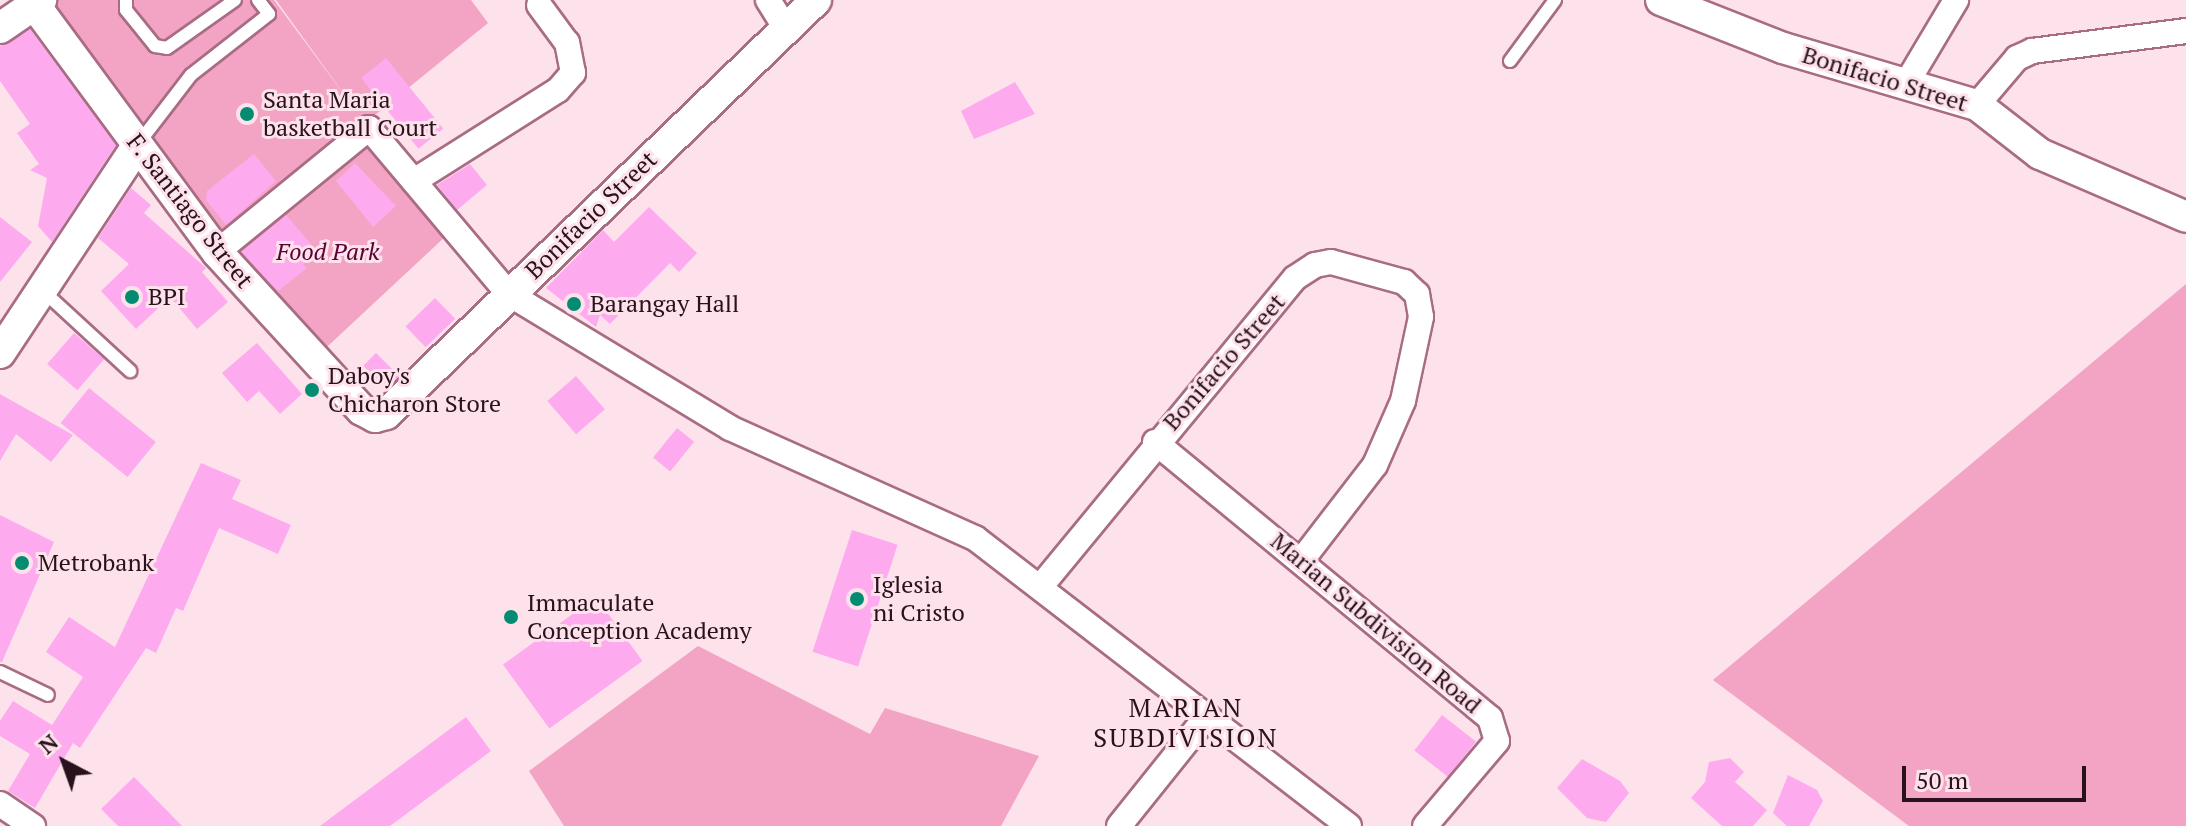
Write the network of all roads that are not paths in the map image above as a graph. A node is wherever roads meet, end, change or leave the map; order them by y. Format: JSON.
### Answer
{"nodes":[{"id":1,"x":126,"y":0,"type":"edge"},
{"id":2,"x":235,"y":0,"type":"edge"},
{"id":3,"x":258,"y":0,"type":"edge"},
{"id":4,"x":768,"y":0,"type":"edge"},
{"id":5,"x":816,"y":0,"type":"edge"},
{"id":6,"x":1555,"y":0,"type":"edge"},
{"id":7,"x":1661,"y":0,"type":"edge"},
{"id":8,"x":1956,"y":0,"type":"edge"},
{"id":9,"x":35,"y":2,"type":"edge"},
{"id":10,"x":539,"y":5,"type":"dead end"},
{"id":11,"x":784,"y":26,"type":"junction"},
{"id":12,"x":0,"y":28,"type":"edge"},
{"id":13,"x":2186,"y":31,"type":"edge"},
{"id":14,"x":1510,"y":61,"type":"dead end"},
{"id":15,"x":1906,"y":84,"type":"junction"},
{"id":16,"x":1977,"y":105,"type":"junction"},
{"id":17,"x":137,"y":146,"type":"junction"},
{"id":18,"x":414,"y":181,"type":"junction"},
{"id":19,"x":2186,"y":217,"type":"edge"},
{"id":20,"x":217,"y":252,"type":"junction"},
{"id":21,"x":39,"y":288,"type":"junction"},
{"id":22,"x":509,"y":294,"type":"junction"},
{"id":23,"x":0,"y":353,"type":"edge"},
{"id":24,"x":130,"y":371,"type":"dead end"},
{"id":25,"x":362,"y":410,"type":"joint"},
{"id":26,"x":1155,"y":442,"type":"junction"},
{"id":27,"x":1301,"y":561,"type":"junction"},
{"id":28,"x":1041,"y":586,"type":"junction"},
{"id":29,"x":0,"y":672,"type":"edge"},
{"id":30,"x":48,"y":695,"type":"dead end"},
{"id":31,"x":1207,"y":716,"type":"junction"},
{"id":32,"x":0,"y":804,"type":"edge"},
{"id":33,"x":33,"y":826,"type":"edge"},
{"id":34,"x":1119,"y":826,"type":"edge"},
{"id":35,"x":1349,"y":826,"type":"edge"},
{"id":36,"x":1425,"y":826,"type":"edge"}],
"edges":[{"from":1,"to":2,"type":"lane"},
{"from":3,"to":17,"type":"lane"},
{"from":4,"to":11,"type":"street"},
{"from":5,"to":11,"type":"street","name":"Bonifacio Street"},
{"from":6,"to":14,"type":"lane"},
{"from":7,"to":15,"type":"street","name":"Bonifacio Street"},
{"from":8,"to":15,"type":"street"},
{"from":9,"to":12,"type":"street"},
{"from":9,"to":17,"type":"street","name":"F. Santiago Street"},
{"from":10,"to":18,"type":"street"},
{"from":11,"to":22,"type":"street","name":"Bonifacio Street"},
{"from":13,"to":16,"type":"street"},
{"from":15,"to":16,"type":"street","name":"Bonifacio Street"},
{"from":16,"to":19,"type":"street","name":"Bonifacio Street"},
{"from":17,"to":20,"type":"street","name":"F. Santiago Street"},
{"from":17,"to":21,"type":"street"},
{"from":18,"to":20,"type":"street"},
{"from":18,"to":22,"type":"street"},
{"from":20,"to":25,"type":"street","name":"F. Santiago Street"},
{"from":21,"to":23,"type":"street"},
{"from":21,"to":24,"type":"lane"},
{"from":22,"to":25,"type":"street","name":"Bonifacio Street"},
{"from":22,"to":28,"type":"street"},
{"from":26,"to":27,"type":"street","name":"Marian Subdivision Road"},
{"from":26,"to":27,"type":"street","name":"Bonifacio Street"},
{"from":26,"to":28,"type":"street","name":"Bonifacio Street"},
{"from":27,"to":36,"type":"street","name":"Marian Subdivision Road"},
{"from":28,"to":31,"type":"street"},
{"from":29,"to":30,"type":"lane"},
{"from":31,"to":34,"type":"street"},
{"from":31,"to":35,"type":"street"},
{"from":32,"to":33,"type":"street"}]}
